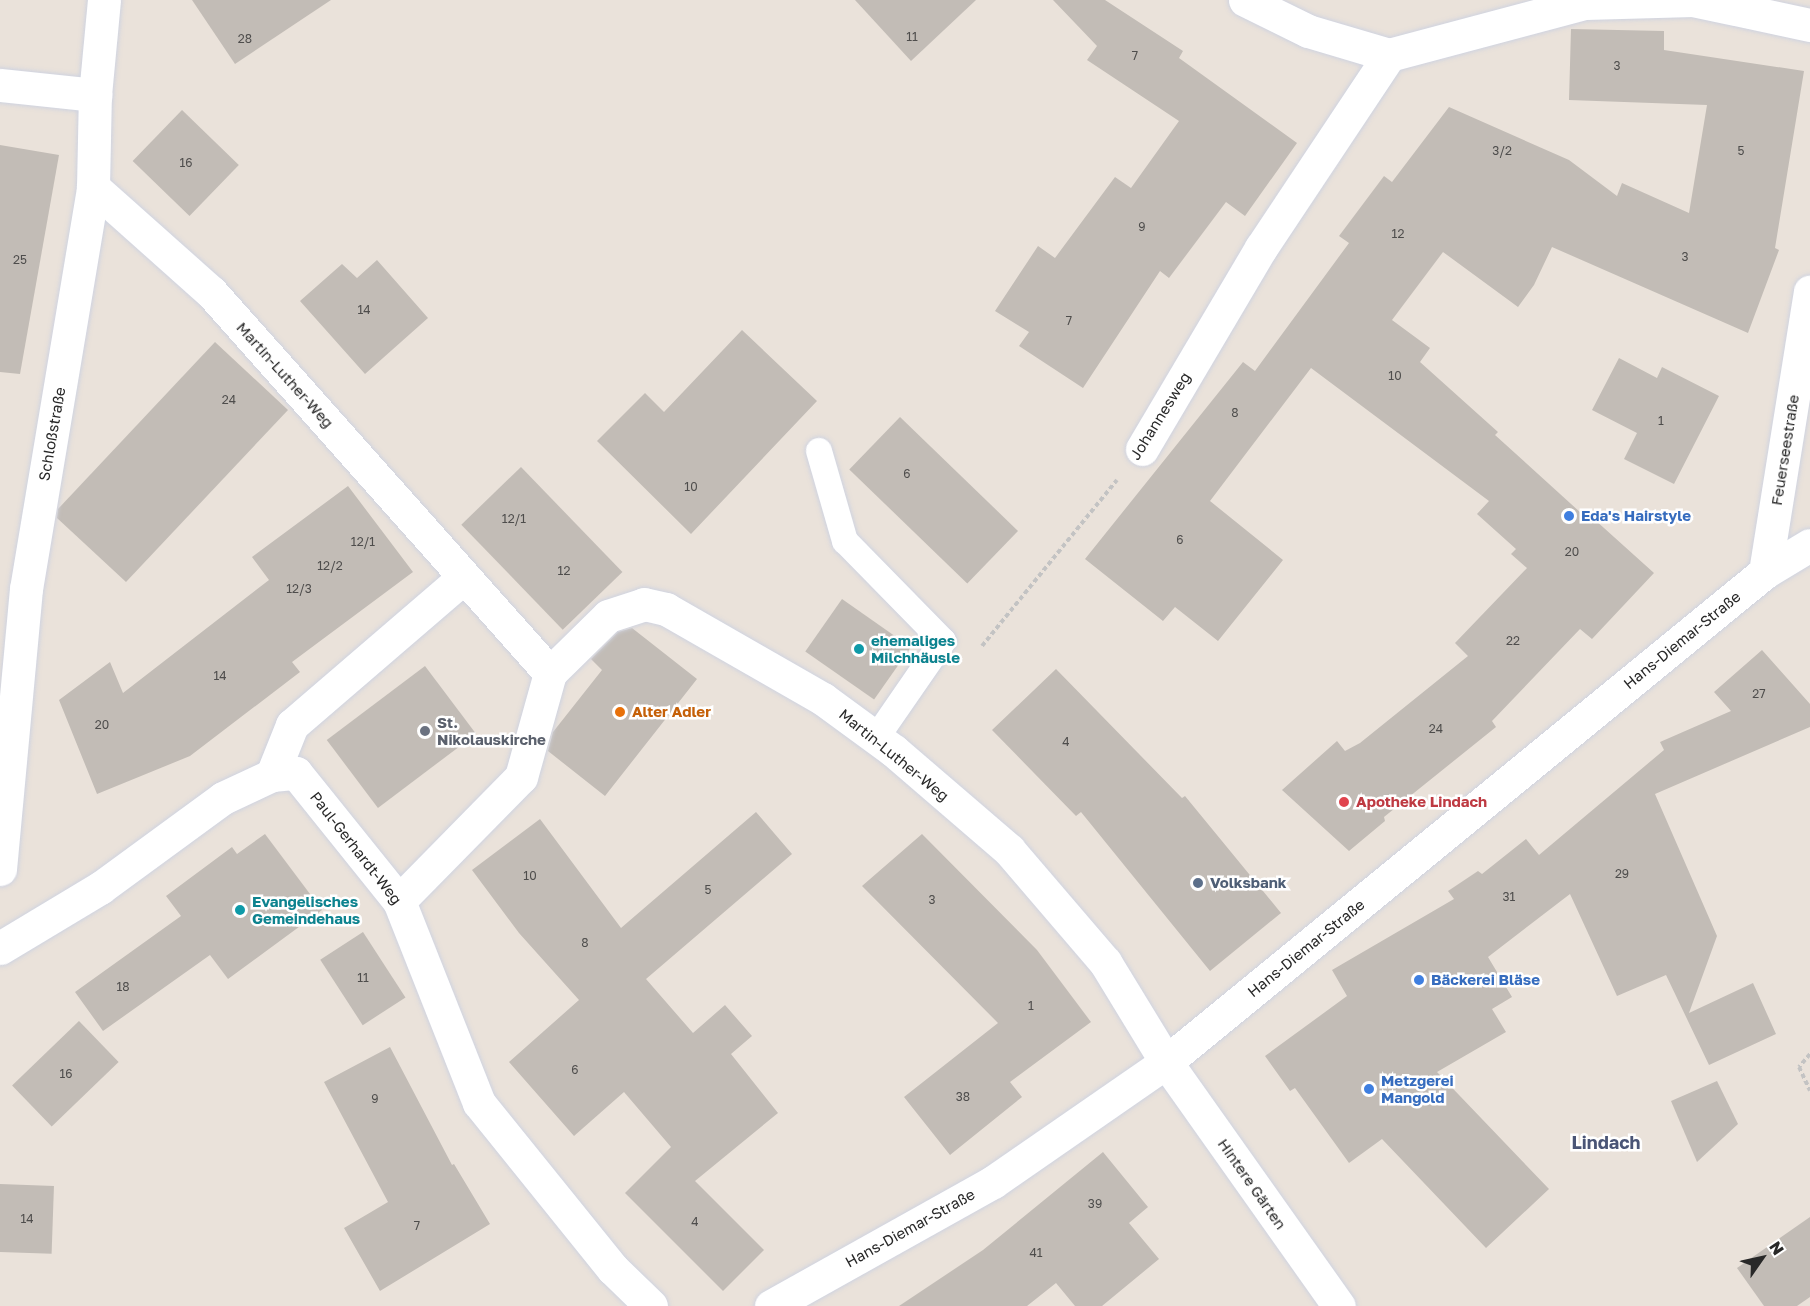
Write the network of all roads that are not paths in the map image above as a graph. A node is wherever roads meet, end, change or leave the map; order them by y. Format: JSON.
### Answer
{"nodes":[{"id":1,"x":104,"y":0,"type":"edge"},
{"id":2,"x":1245,"y":0,"type":"edge"},
{"id":3,"x":1810,"y":25,"type":"edge"},
{"id":4,"x":1389,"y":55,"type":"junction"},
{"id":5,"x":0,"y":85,"type":"edge"},
{"id":6,"x":95,"y":94,"type":"junction"},
{"id":7,"x":93,"y":188,"type":"junction"},
{"id":8,"x":1810,"y":292,"type":"edge"},
{"id":9,"x":1142,"y":449,"type":"road end"},
{"id":10,"x":819,"y":451,"type":"dead end"},
{"id":11,"x":1810,"y":545,"type":"edge"},
{"id":12,"x":1765,"y":572,"type":"junction"},
{"id":13,"x":464,"y":577,"type":"junction"},
{"id":14,"x":13,"y":590,"type":"edge"},
{"id":15,"x":550,"y":673,"type":"junction"},
{"id":16,"x":876,"y":738,"type":"junction"},
{"id":17,"x":272,"y":775,"type":"junction"},
{"id":18,"x":0,"y":869,"type":"edge"},
{"id":19,"x":399,"y":901,"type":"junction"},
{"id":20,"x":0,"y":948,"type":"edge"},
{"id":21,"x":1166,"y":1062,"type":"junction"},
{"id":22,"x":651,"y":1306,"type":"edge"},
{"id":23,"x":771,"y":1306,"type":"edge"},
{"id":24,"x":1339,"y":1306,"type":"edge"}],
"edges":[{"from":1,"to":6,"type":"street","name":"Schloßstraße"},
{"from":2,"to":4,"type":"street"},
{"from":3,"to":4,"type":"street"},
{"from":4,"to":9,"type":"street","name":"Johannesweg"},
{"from":5,"to":6,"type":"street"},
{"from":6,"to":7,"type":"street","name":"Schloßstraße"},
{"from":7,"to":13,"type":"street","name":"Martin-Luther-Weg"},
{"from":7,"to":14,"type":"street","name":"Schloßstraße"},
{"from":8,"to":12,"type":"street","name":"Feuerseestraße"},
{"from":10,"to":16,"type":"lane"},
{"from":11,"to":12,"type":"street","name":"Hans-Diemar-Straße"},
{"from":12,"to":21,"type":"street","name":"Hans-Diemar-Straße"},
{"from":13,"to":15,"type":"street","name":"Martin-Luther-Weg"},
{"from":13,"to":17,"type":"street"},
{"from":14,"to":18,"type":"street","name":"Schloßstraße"},
{"from":15,"to":16,"type":"street","name":"Martin-Luther-Weg"},
{"from":15,"to":19,"type":"street","name":"Martin-Luther-Weg"},
{"from":16,"to":21,"type":"street","name":"Martin-Luther-Weg"},
{"from":17,"to":19,"type":"street","name":"Paul-Gerhardt-Weg"},
{"from":17,"to":20,"type":"street"},
{"from":19,"to":22,"type":"street","name":"Paul-Gerhardt-Weg"},
{"from":21,"to":23,"type":"street","name":"Hans-Diemar-Straße"},
{"from":21,"to":24,"type":"street","name":"Hintere Gärten"}]}
